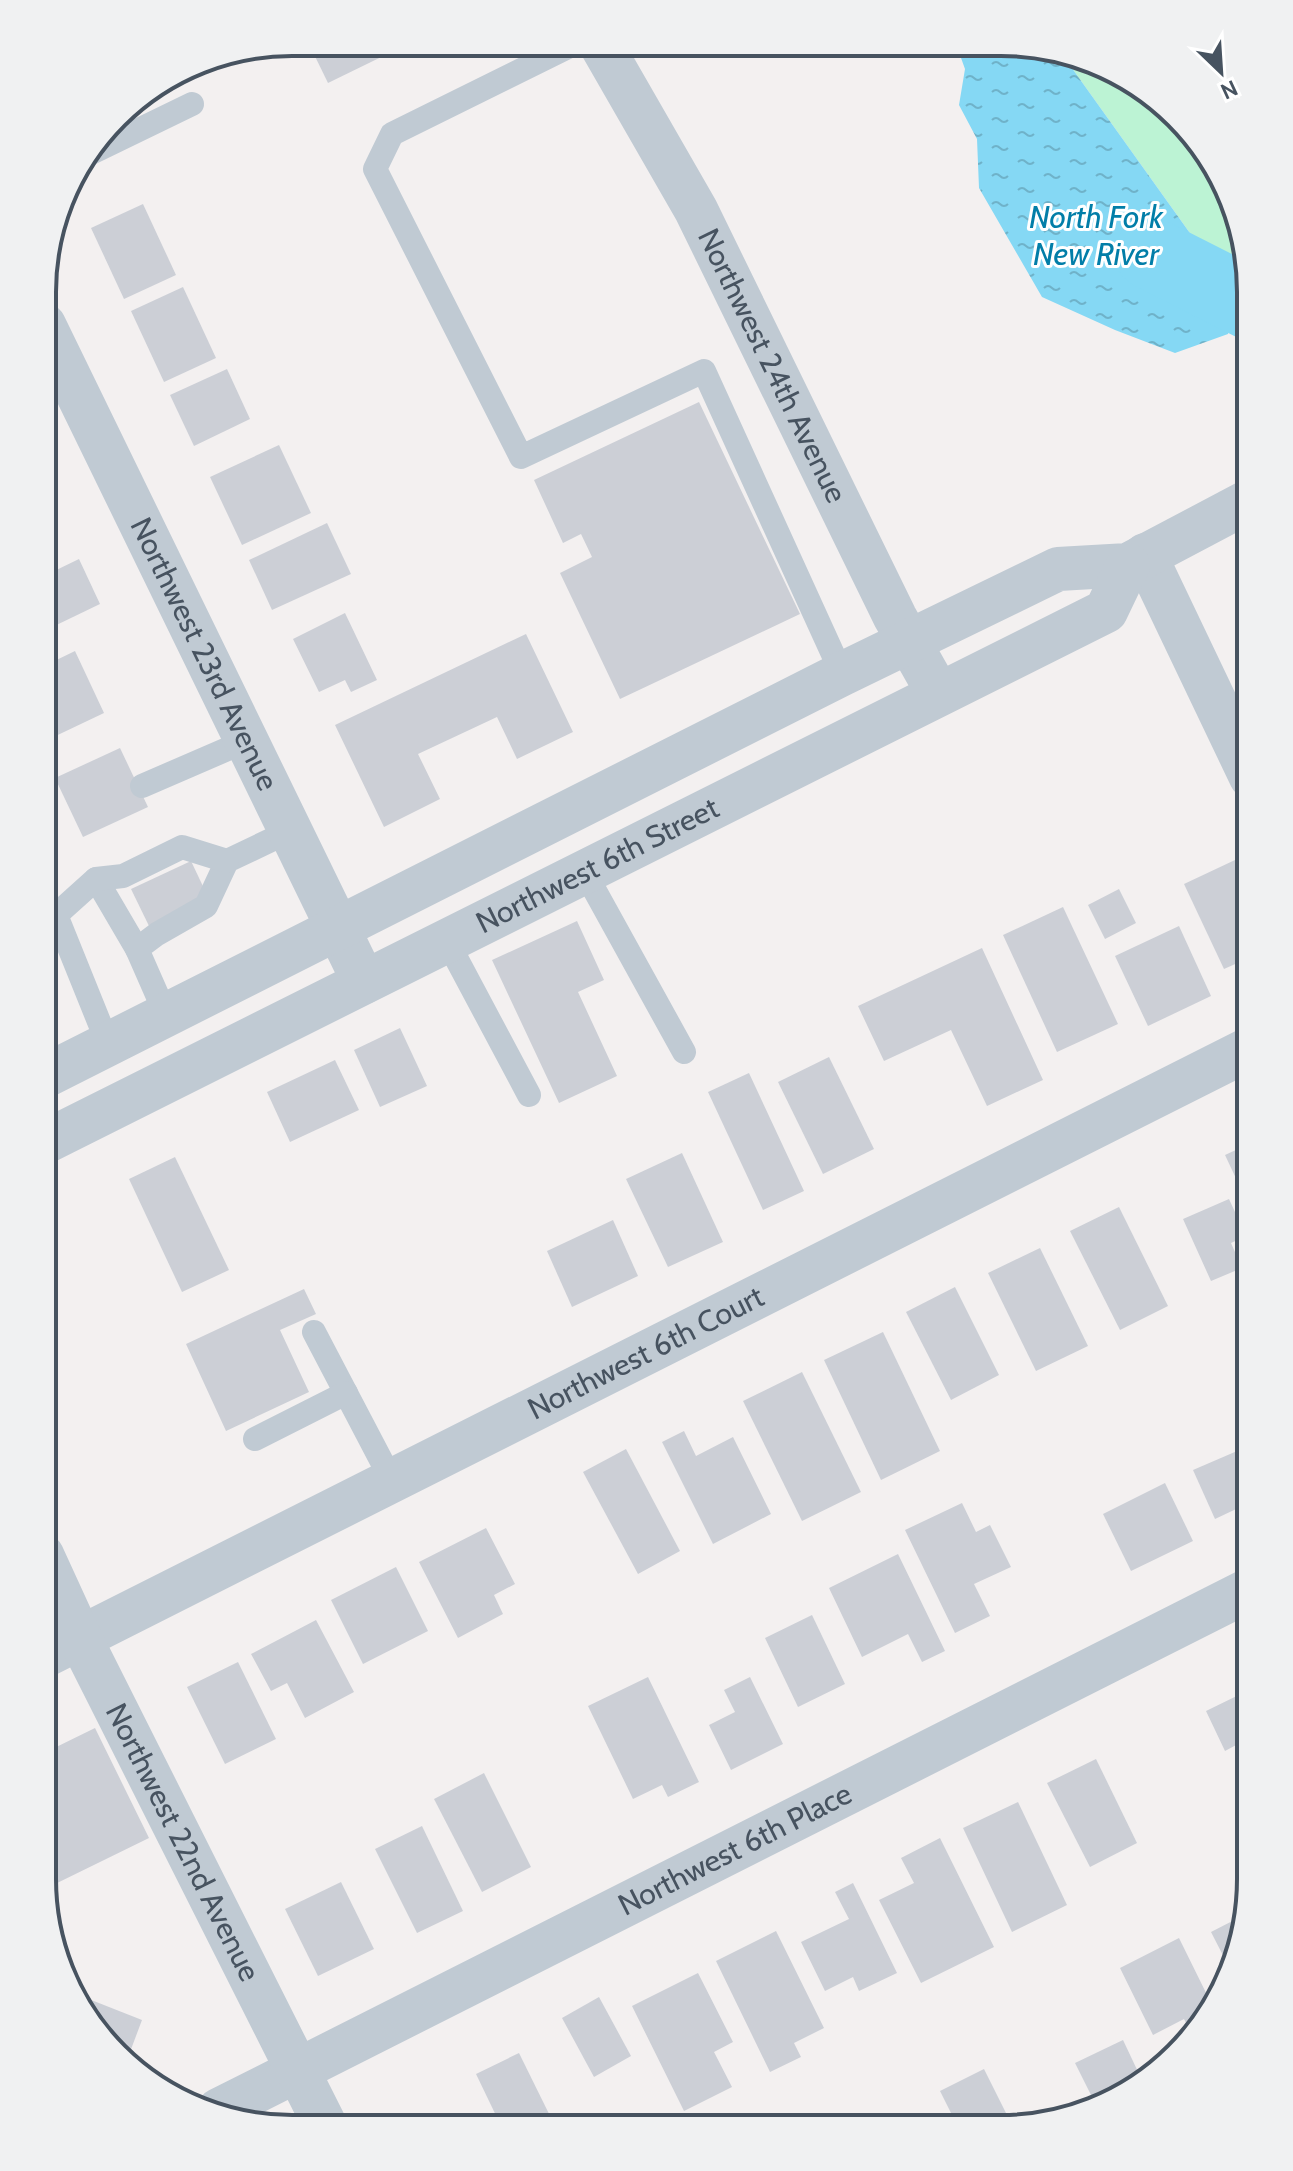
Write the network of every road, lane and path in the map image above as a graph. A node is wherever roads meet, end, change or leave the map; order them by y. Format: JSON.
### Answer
{"nodes":[{"id":1,"x":550,"y":56,"type":"edge"},
{"id":2,"x":607,"y":56,"type":"edge"},
{"id":3,"x":192,"y":104,"type":"dead end"},
{"id":4,"x":109,"y":145,"type":"edge"},
{"id":5,"x":56,"y":350,"type":"edge"},
{"id":6,"x":1237,"y":507,"type":"edge"},
{"id":7,"x":1136,"y":560,"type":"junction"},
{"id":8,"x":910,"y":641,"type":"junction"},
{"id":9,"x":842,"y":674,"type":"junction"},
{"id":10,"x":938,"y":693,"type":"junction"},
{"id":11,"x":246,"y":741,"type":"junction"},
{"id":12,"x":1237,"y":750,"type":"edge"},
{"id":13,"x":142,"y":786,"type":"dead end"},
{"id":14,"x":290,"y":831,"type":"junction"},
{"id":15,"x":227,"y":861,"type":"junction"},
{"id":16,"x":584,"y":871,"type":"junction"},
{"id":17,"x":96,"y":879,"type":"junction"},
{"id":18,"x":338,"y":929,"type":"junction"},
{"id":19,"x":447,"y":941,"type":"junction"},
{"id":20,"x":137,"y":949,"type":"junction"},
{"id":21,"x":364,"y":982,"type":"junction"},
{"id":22,"x":166,"y":1015,"type":"junction"},
{"id":23,"x":108,"y":1044,"type":"junction"},
{"id":24,"x":684,"y":1052,"type":"dead end"},
{"id":25,"x":1237,"y":1055,"type":"edge"},
{"id":26,"x":56,"y":1070,"type":"edge"},
{"id":27,"x":529,"y":1095,"type":"dead end"},
{"id":28,"x":56,"y":1136,"type":"edge"},
{"id":29,"x":314,"y":1332,"type":"dead end"},
{"id":30,"x":346,"y":1393,"type":"junction"},
{"id":31,"x":255,"y":1439,"type":"dead end"},
{"id":32,"x":392,"y":1481,"type":"junction"},
{"id":33,"x":1236,"y":1596,"type":"edge"},
{"id":34,"x":56,"y":1623,"type":"edge"},
{"id":35,"x":61,"y":1647,"type":"edge"},
{"id":36,"x":297,"y":2069,"type":"junction"},
{"id":37,"x":227,"y":2106,"type":"edge"},
{"id":38,"x":320,"y":2115,"type":"edge"}],
"edges":[{"from":1,"to":9,"type":"lane"},
{"from":2,"to":8,"type":"street","name":"Northwest 24th Avenue"},
{"from":3,"to":4,"type":"lane"},
{"from":5,"to":11,"type":"street","name":"Northwest 23rd Avenue"},
{"from":6,"to":7,"type":"street","name":"Northwest 6th Street"},
{"from":7,"to":8,"type":"street","name":"Northwest 6th Street"},
{"from":7,"to":10,"type":"street","name":"Northwest 6th Street"},
{"from":7,"to":12,"type":"street"},
{"from":8,"to":9,"type":"street","name":"Northwest 6th Street"},
{"from":8,"to":10,"type":"street","name":"Northwest 24th Avenue"},
{"from":9,"to":18,"type":"street","name":"Northwest 6th Street"},
{"from":10,"to":16,"type":"street","name":"Northwest 6th Street"},
{"from":11,"to":13,"type":"lane"},
{"from":11,"to":14,"type":"street","name":"Northwest 23rd Avenue"},
{"from":14,"to":15,"type":"lane"},
{"from":14,"to":18,"type":"street","name":"Northwest 23rd Avenue"},
{"from":15,"to":17,"type":"lane"},
{"from":15,"to":20,"type":"lane"},
{"from":16,"to":19,"type":"street","name":"Northwest 6th Street"},
{"from":16,"to":24,"type":"lane"},
{"from":17,"to":20,"type":"lane"},
{"from":17,"to":23,"type":"lane"},
{"from":18,"to":21,"type":"street","name":"Northwest 23rd Avenue"},
{"from":18,"to":22,"type":"street","name":"Northwest 6th Street"},
{"from":19,"to":21,"type":"street","name":"Northwest 6th Street"},
{"from":19,"to":27,"type":"lane"},
{"from":20,"to":22,"type":"lane"},
{"from":21,"to":28,"type":"street","name":"Northwest 6th Street"},
{"from":22,"to":23,"type":"street","name":"Northwest 6th Street"},
{"from":23,"to":26,"type":"street","name":"Northwest 6th Street"},
{"from":25,"to":32,"type":"street","name":"Northwest 6th Court"},
{"from":29,"to":30,"type":"lane"},
{"from":30,"to":31,"type":"lane"},
{"from":30,"to":32,"type":"lane"},
{"from":32,"to":35,"type":"street","name":"Northwest 6th Court"},
{"from":33,"to":36,"type":"street","name":"Northwest 6th Place"},
{"from":34,"to":35,"type":"street","name":"Northwest 22nd Avenue"},
{"from":35,"to":36,"type":"street","name":"Northwest 22nd Avenue"},
{"from":36,"to":37,"type":"street","name":"Northwest 6th Place"},
{"from":36,"to":38,"type":"street","name":"Northwest 22nd Avenue"}]}
